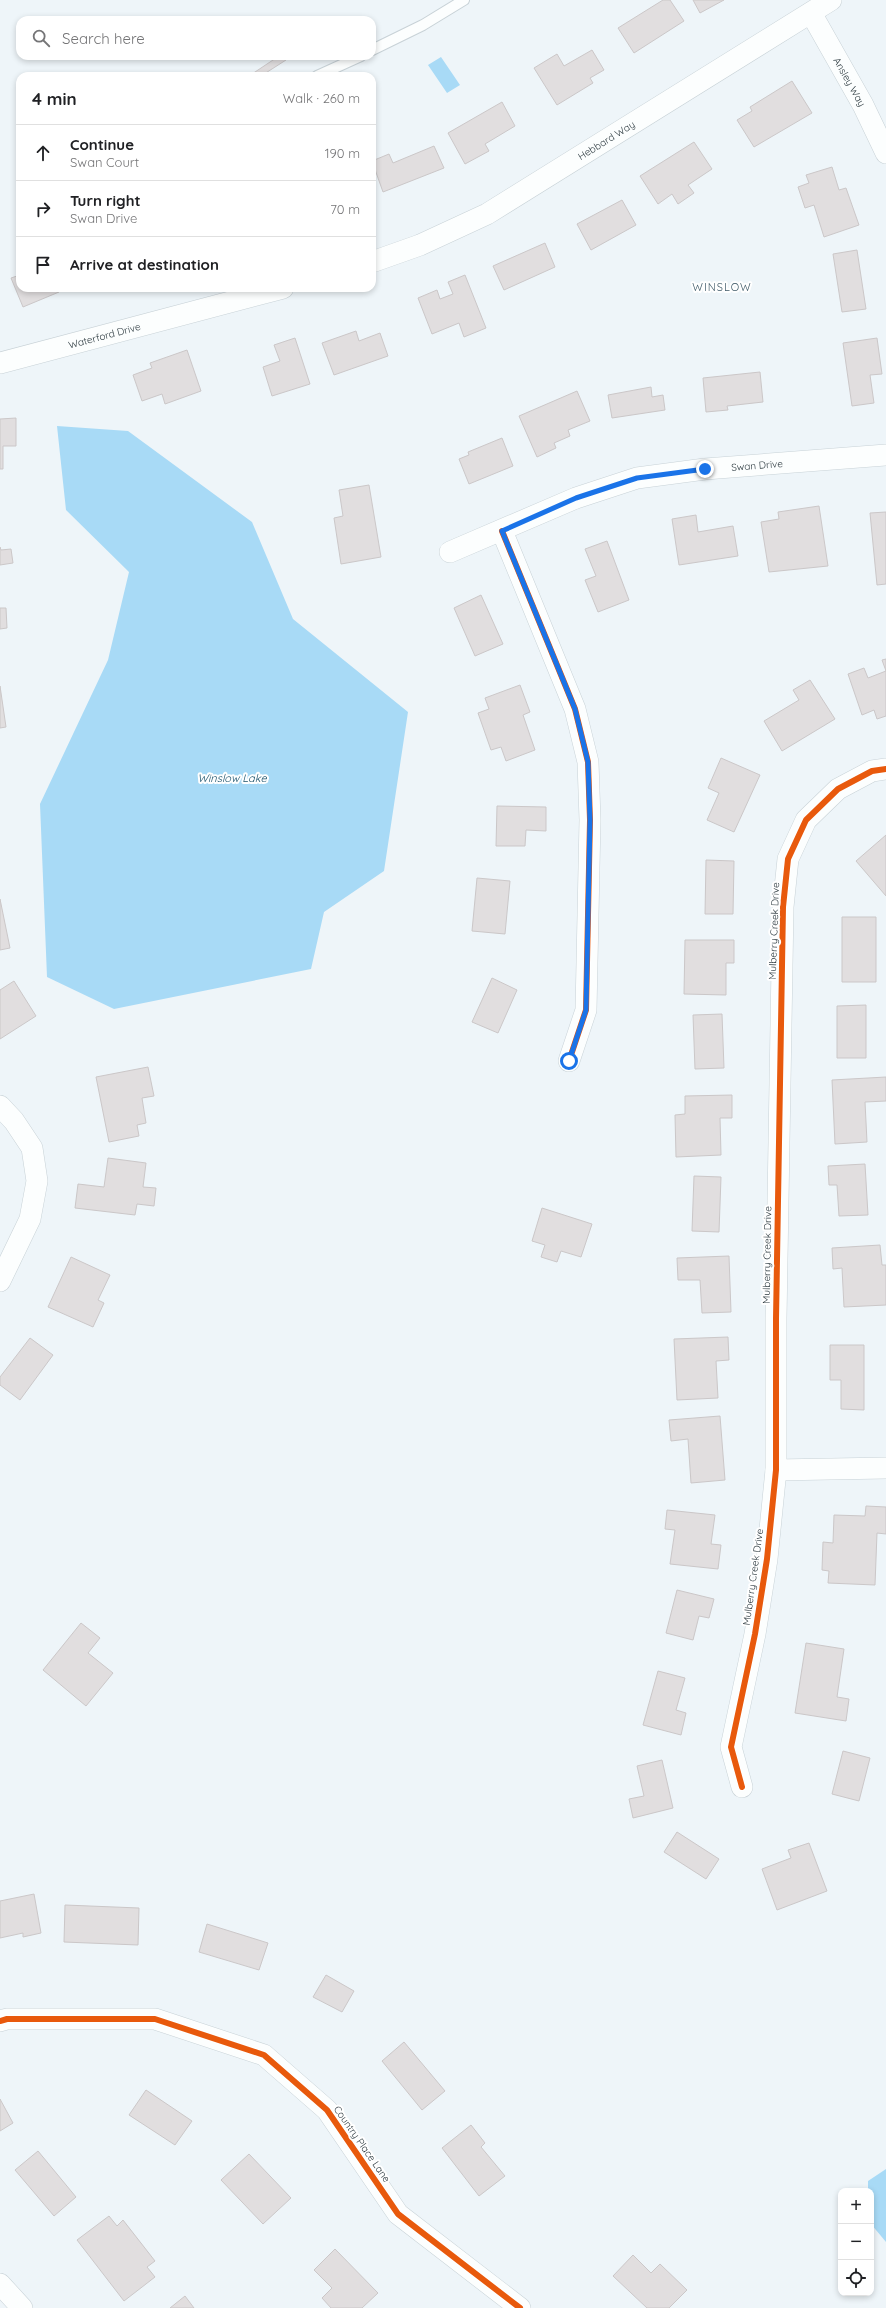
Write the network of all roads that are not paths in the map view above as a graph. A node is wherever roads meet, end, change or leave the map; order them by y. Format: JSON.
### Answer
{"nodes":[{"id":1,"x":464,"y":0,"type":"edge"},
{"id":2,"x":831,"y":0,"type":"edge"},
{"id":3,"x":811,"y":13,"type":"junction"},
{"id":4,"x":376,"y":48,"type":"edge"},
{"id":5,"x":352,"y":60,"type":"edge"},
{"id":6,"x":326,"y":72,"type":"edge"},
{"id":7,"x":886,"y":152,"type":"edge"},
{"id":8,"x":376,"y":261,"type":"edge"},
{"id":9,"x":267,"y":292,"type":"edge"},
{"id":10,"x":0,"y":364,"type":"edge"},
{"id":11,"x":886,"y":455,"type":"edge"},
{"id":12,"x":502,"y":531,"type":"junction"},
{"id":13,"x":450,"y":552,"type":"dead end"},
{"id":14,"x":886,"y":769,"type":"edge"},
{"id":15,"x":569,"y":1061,"type":"dead end"},
{"id":16,"x":0,"y":1106,"type":"edge"},
{"id":17,"x":0,"y":1281,"type":"edge"},
{"id":18,"x":886,"y":1468,"type":"edge"},
{"id":19,"x":776,"y":1470,"type":"junction"},
{"id":20,"x":742,"y":1787,"type":"dead end"},
{"id":21,"x":0,"y":2021,"type":"edge"},
{"id":22,"x":0,"y":2284,"type":"edge"},
{"id":23,"x":22,"y":2308,"type":"edge"},
{"id":24,"x":520,"y":2308,"type":"edge"}],
"edges":[{"from":1,"to":4,"type":"lane"},
{"from":2,"to":3,"type":"street","name":"Hebbard Way"},
{"from":3,"to":7,"type":"street","name":"Ansley Way"},
{"from":3,"to":8,"type":"street","name":"Hebbard Way"},
{"from":5,"to":6,"type":"lane"},
{"from":9,"to":10,"type":"street","name":"Waterford Drive"},
{"from":11,"to":12,"type":"street","name":"Swan Drive"},
{"from":12,"to":13,"type":"street","name":"Swan Drive"},
{"from":12,"to":15,"type":"street"},
{"from":14,"to":19,"type":"street","name":"Mulberry Creek Drive"},
{"from":16,"to":17,"type":"street"},
{"from":18,"to":19,"type":"street"},
{"from":19,"to":20,"type":"street","name":"Mulberry Creek Drive"},
{"from":21,"to":24,"type":"street","name":"Country Place Lane"},
{"from":22,"to":23,"type":"street"}]}
